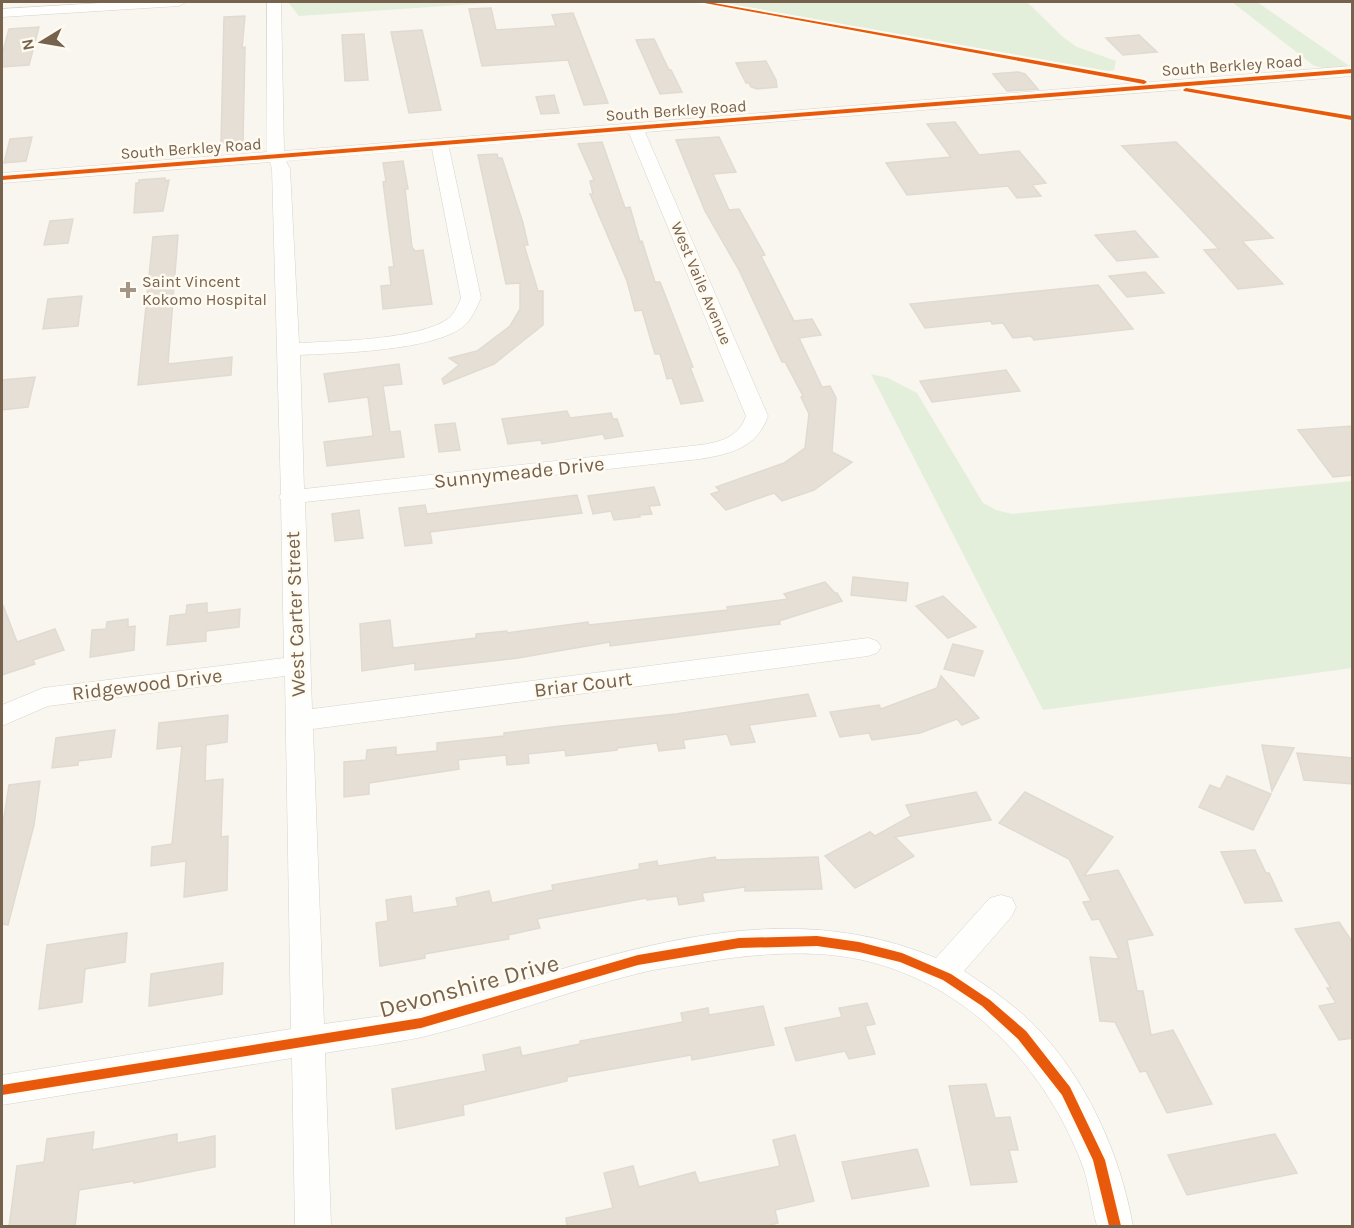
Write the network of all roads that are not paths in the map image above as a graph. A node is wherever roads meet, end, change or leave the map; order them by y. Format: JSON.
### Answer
{"nodes":[{"id":1,"x":179,"y":2,"type":"edge"},
{"id":2,"x":274,"y":2,"type":"edge"},
{"id":3,"x":2,"y":13,"type":"edge"},
{"id":4,"x":1353,"y":71,"type":"edge"},
{"id":5,"x":635,"y":128,"type":"junction"},
{"id":6,"x":439,"y":142,"type":"junction"},
{"id":7,"x":276,"y":156,"type":"junction"},
{"id":8,"x":2,"y":178,"type":"edge"},
{"id":9,"x":289,"y":350,"type":"junction"},
{"id":10,"x":746,"y":438,"type":"joint"},
{"id":11,"x":291,"y":497,"type":"junction"},
{"id":12,"x":868,"y":647,"type":"dead end"},
{"id":13,"x":297,"y":665,"type":"junction"},
{"id":14,"x":2,"y":716,"type":"edge"},
{"id":15,"x":298,"y":721,"type":"junction"},
{"id":16,"x":1001,"y":907,"type":"dead end"},
{"id":17,"x":941,"y":975,"type":"junction"},
{"id":18,"x":307,"y":1043,"type":"junction"},
{"id":19,"x":2,"y":1090,"type":"edge"},
{"id":20,"x":313,"y":1227,"type":"edge"},
{"id":21,"x":1115,"y":1227,"type":"edge"}],
"edges":[{"from":1,"to":3,"type":"street"},
{"from":2,"to":7,"type":"street","name":"West Carter Street"},
{"from":4,"to":5,"type":"street","name":"South Berkley Road"},
{"from":5,"to":6,"type":"street","name":"South Berkley Road"},
{"from":5,"to":10,"type":"street","name":"West Vaile Avenue"},
{"from":6,"to":7,"type":"street","name":"South Berkley Road"},
{"from":6,"to":9,"type":"street"},
{"from":7,"to":8,"type":"street","name":"South Berkley Road"},
{"from":7,"to":9,"type":"street","name":"West Carter Street"},
{"from":9,"to":11,"type":"street","name":"West Carter Street"},
{"from":10,"to":11,"type":"street","name":"Sunnymeade Drive"},
{"from":11,"to":13,"type":"street","name":"West Carter Street"},
{"from":12,"to":15,"type":"street","name":"Briar Court"},
{"from":13,"to":14,"type":"street","name":"Ridgewood Drive"},
{"from":13,"to":15,"type":"street","name":"West Carter Street"},
{"from":15,"to":18,"type":"street","name":"West Carter Street"},
{"from":16,"to":17,"type":"street"},
{"from":17,"to":18,"type":"street","name":"Devonshire Drive"},
{"from":17,"to":21,"type":"street","name":"Devonshire Drive"},
{"from":18,"to":19,"type":"street","name":"Devonshire Drive"},
{"from":18,"to":20,"type":"street","name":"West Carter Street"}]}
